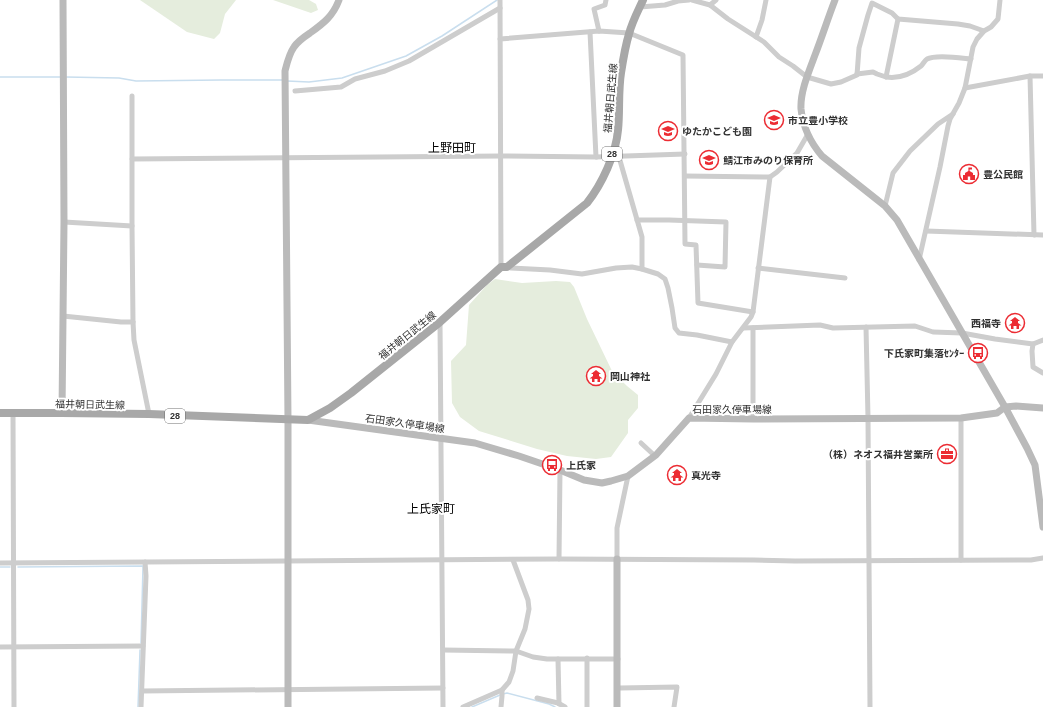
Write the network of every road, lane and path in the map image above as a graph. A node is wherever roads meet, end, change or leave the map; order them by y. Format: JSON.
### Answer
{"nodes":[{"id":1,"x":63,"y":0,"type":"edge"},
{"id":2,"x":339,"y":0,"type":"edge"},
{"id":3,"x":606,"y":0,"type":"edge"},
{"id":4,"x":689,"y":0,"type":"edge"},
{"id":5,"x":692,"y":0,"type":"edge"},
{"id":6,"x":716,"y":0,"type":"edge"},
{"id":7,"x":766,"y":0,"type":"edge"},
{"id":8,"x":835,"y":0,"type":"edge"},
{"id":9,"x":1000,"y":0,"type":"edge"},
{"id":10,"x":873,"y":1,"type":"edge"},
{"id":11,"x":500,"y":3,"type":"edge"},
{"id":12,"x":641,"y":4,"type":"edge"},
{"id":13,"x":710,"y":5,"type":"junction"},
{"id":14,"x":898,"y":19,"type":"junction"},
{"id":15,"x":599,"y":31,"type":"junction"},
{"id":16,"x":984,"y":31,"type":"junction"},
{"id":17,"x":590,"y":32,"type":"junction"},
{"id":18,"x":629,"y":33,"type":"junction"},
{"id":19,"x":756,"y":38,"type":"junction"},
{"id":20,"x":500,"y":39,"type":"junction"},
{"id":21,"x":971,"y":59,"type":"junction"},
{"id":22,"x":857,"y":74,"type":"junction"},
{"id":23,"x":1030,"y":76,"type":"junction"},
{"id":24,"x":1043,"y":76,"type":"edge"},
{"id":25,"x":807,"y":77,"type":"junction"},
{"id":26,"x":886,"y":77,"type":"junction"},
{"id":27,"x":965,"y":88,"type":"junction"},
{"id":28,"x":295,"y":91,"type":"dead end"},
{"id":29,"x":132,"y":96,"type":"dead end"},
{"id":30,"x":953,"y":114,"type":"junction"},
{"id":31,"x":808,"y":134,"type":"junction"},
{"id":32,"x":685,"y":154,"type":"junction"},
{"id":33,"x":501,"y":156,"type":"junction"},
{"id":34,"x":596,"y":157,"type":"junction"},
{"id":35,"x":615,"y":157,"type":"junction"},
{"id":36,"x":285,"y":158,"type":"junction"},
{"id":37,"x":132,"y":159,"type":"junction"},
{"id":38,"x":684,"y":176,"type":"junction"},
{"id":39,"x":770,"y":177,"type":"junction"},
{"id":40,"x":885,"y":206,"type":"junction"},
{"id":41,"x":638,"y":220,"type":"junction"},
{"id":42,"x":685,"y":220,"type":"junction"},
{"id":43,"x":64,"y":222,"type":"junction"},
{"id":44,"x":132,"y":226,"type":"junction"},
{"id":45,"x":926,"y":231,"type":"junction"},
{"id":46,"x":1034,"y":235,"type":"junction"},
{"id":47,"x":1043,"y":235,"type":"edge"},
{"id":48,"x":919,"y":260,"type":"junction"},
{"id":49,"x":696,"y":265,"type":"junction"},
{"id":50,"x":504,"y":267,"type":"junction"},
{"id":51,"x":642,"y":268,"type":"junction"},
{"id":52,"x":758,"y":268,"type":"junction"},
{"id":53,"x":845,"y":278,"type":"dead end"},
{"id":54,"x":753,"y":312,"type":"junction"},
{"id":55,"x":64,"y":316,"type":"junction"},
{"id":56,"x":133,"y":322,"type":"junction"},
{"id":57,"x":440,"y":322,"type":"junction"},
{"id":58,"x":866,"y":327,"type":"junction"},
{"id":59,"x":743,"y":328,"type":"junction"},
{"id":60,"x":753,"y":328,"type":"junction"},
{"id":61,"x":962,"y":333,"type":"junction"},
{"id":62,"x":1043,"y":340,"type":"edge"},
{"id":63,"x":732,"y":342,"type":"junction"},
{"id":64,"x":1033,"y":344,"type":"junction"},
{"id":65,"x":1043,"y":373,"type":"edge"},
{"id":66,"x":1005,"y":407,"type":"junction"},
{"id":67,"x":1043,"y":408,"type":"edge"},
{"id":68,"x":0,"y":413,"type":"edge"},
{"id":69,"x":13,"y":413,"type":"junction"},
{"id":70,"x":62,"y":413,"type":"junction"},
{"id":71,"x":149,"y":414,"type":"junction"},
{"id":72,"x":689,"y":418,"type":"junction"},
{"id":73,"x":868,"y":418,"type":"junction"},
{"id":74,"x":961,"y":418,"type":"junction"},
{"id":75,"x":753,"y":419,"type":"junction"},
{"id":76,"x":288,"y":420,"type":"junction"},
{"id":77,"x":308,"y":420,"type":"junction"},
{"id":78,"x":442,"y":438,"type":"junction"},
{"id":79,"x":641,"y":443,"type":"dead end"},
{"id":80,"x":655,"y":456,"type":"junction"},
{"id":81,"x":560,"y":470,"type":"junction"},
{"id":82,"x":628,"y":476,"type":"junction"},
{"id":83,"x":1042,"y":511,"type":"edge"},
{"id":84,"x":1043,"y":528,"type":"edge"},
{"id":85,"x":1043,"y":558,"type":"edge"},
{"id":86,"x":559,"y":559,"type":"junction"},
{"id":87,"x":442,"y":560,"type":"junction"},
{"id":88,"x":513,"y":560,"type":"junction"},
{"id":89,"x":617,"y":560,"type":"junction"},
{"id":90,"x":961,"y":560,"type":"junction"},
{"id":91,"x":288,"y":561,"type":"junction"},
{"id":92,"x":869,"y":561,"type":"junction"},
{"id":93,"x":145,"y":562,"type":"junction"},
{"id":94,"x":0,"y":563,"type":"edge"},
{"id":95,"x":13,"y":563,"type":"junction"},
{"id":96,"x":14,"y":646,"type":"junction"},
{"id":97,"x":143,"y":646,"type":"junction"},
{"id":98,"x":0,"y":647,"type":"edge"},
{"id":99,"x":443,"y":650,"type":"junction"},
{"id":100,"x":516,"y":651,"type":"junction"},
{"id":101,"x":587,"y":658,"type":"junction"},
{"id":102,"x":558,"y":659,"type":"junction"},
{"id":103,"x":618,"y":659,"type":"junction"},
{"id":104,"x":443,"y":688,"type":"junction"},
{"id":105,"x":620,"y":688,"type":"dead end"},
{"id":106,"x":288,"y":689,"type":"junction"},
{"id":107,"x":142,"y":691,"type":"junction"},
{"id":108,"x":502,"y":693,"type":"junction"},
{"id":109,"x":538,"y":698,"type":"dead end"},
{"id":110,"x":559,"y":704,"type":"junction"},
{"id":111,"x":14,"y":707,"type":"edge"},
{"id":112,"x":141,"y":707,"type":"edge"},
{"id":113,"x":288,"y":707,"type":"edge"},
{"id":114,"x":443,"y":707,"type":"edge"},
{"id":115,"x":463,"y":707,"type":"edge"},
{"id":116,"x":501,"y":707,"type":"edge"},
{"id":117,"x":565,"y":707,"type":"edge"},
{"id":118,"x":588,"y":707,"type":"edge"},
{"id":119,"x":617,"y":707,"type":"edge"},
{"id":120,"x":674,"y":707,"type":"edge"},
{"id":121,"x":870,"y":707,"type":"edge"}],
"edges":[{"from":1,"to":43,"type":"street"},
{"from":2,"to":36,"type":"street"},
{"from":3,"to":15,"type":"street"},
{"from":4,"to":12,"type":"street"},
{"from":5,"to":13,"type":"street"},
{"from":6,"to":13,"type":"street"},
{"from":7,"to":19,"type":"street"},
{"from":8,"to":25,"type":"street"},
{"from":9,"to":16,"type":"street"},
{"from":10,"to":14,"type":"street"},
{"from":10,"to":22,"type":"street"},
{"from":11,"to":20,"type":"street"},
{"from":11,"to":28,"type":"street"},
{"from":12,"to":18,"type":"main road","name":"福井朝日武生線","number":"28"},
{"from":13,"to":19,"type":"street"},
{"from":14,"to":16,"type":"street"},
{"from":14,"to":26,"type":"street"},
{"from":15,"to":17,"type":"street"},
{"from":15,"to":18,"type":"street"},
{"from":16,"to":21,"type":"street"},
{"from":17,"to":20,"type":"street"},
{"from":17,"to":34,"type":"street"},
{"from":18,"to":32,"type":"street"},
{"from":18,"to":35,"type":"main road","name":"福井朝日武生線","number":"28"},
{"from":19,"to":25,"type":"street"},
{"from":20,"to":33,"type":"street"},
{"from":21,"to":26,"type":"street"},
{"from":21,"to":27,"type":"street"},
{"from":22,"to":25,"type":"street"},
{"from":22,"to":26,"type":"street"},
{"from":23,"to":24,"type":"street"},
{"from":23,"to":27,"type":"street"},
{"from":23,"to":46,"type":"street"},
{"from":25,"to":31,"type":"street"},
{"from":27,"to":30,"type":"street"},
{"from":29,"to":37,"type":"street"},
{"from":30,"to":40,"type":"street"},
{"from":30,"to":45,"type":"street"},
{"from":31,"to":39,"type":"street"},
{"from":31,"to":40,"type":"street"},
{"from":32,"to":35,"type":"street"},
{"from":32,"to":38,"type":"street"},
{"from":33,"to":34,"type":"street"},
{"from":33,"to":36,"type":"street"},
{"from":33,"to":50,"type":"street"},
{"from":34,"to":35,"type":"street"},
{"from":35,"to":41,"type":"street"},
{"from":35,"to":50,"type":"main road","name":"福井朝日武生線","number":"28"},
{"from":36,"to":37,"type":"street"},
{"from":36,"to":76,"type":"street"},
{"from":37,"to":44,"type":"street"},
{"from":38,"to":39,"type":"street"},
{"from":38,"to":42,"type":"street"},
{"from":39,"to":52,"type":"street"},
{"from":40,"to":48,"type":"street"},
{"from":41,"to":42,"type":"street"},
{"from":41,"to":51,"type":"street"},
{"from":42,"to":49,"type":"street"},
{"from":42,"to":49,"type":"street"},
{"from":43,"to":44,"type":"street"},
{"from":43,"to":55,"type":"street"},
{"from":44,"to":56,"type":"street"},
{"from":45,"to":46,"type":"street"},
{"from":45,"to":48,"type":"street"},
{"from":46,"to":47,"type":"street"},
{"from":48,"to":61,"type":"street"},
{"from":49,"to":54,"type":"street"},
{"from":50,"to":51,"type":"street"},
{"from":50,"to":57,"type":"main road","name":"福井朝日武生線","number":"28"},
{"from":51,"to":63,"type":"street"},
{"from":52,"to":53,"type":"street"},
{"from":52,"to":54,"type":"street"},
{"from":54,"to":59,"type":"street"},
{"from":55,"to":56,"type":"street"},
{"from":55,"to":70,"type":"street"},
{"from":56,"to":71,"type":"street"},
{"from":57,"to":77,"type":"main road","name":"福井朝日武生線","number":"28"},
{"from":57,"to":78,"type":"street"},
{"from":58,"to":60,"type":"street"},
{"from":58,"to":61,"type":"street"},
{"from":58,"to":73,"type":"street"},
{"from":59,"to":60,"type":"street"},
{"from":59,"to":63,"type":"street"},
{"from":60,"to":75,"type":"street"},
{"from":61,"to":64,"type":"street"},
{"from":61,"to":66,"type":"street"},
{"from":62,"to":64,"type":"street"},
{"from":63,"to":72,"type":"street"},
{"from":64,"to":65,"type":"street"},
{"from":66,"to":67,"type":"street","name":"石田家久停車場線"},
{"from":66,"to":74,"type":"street","name":"石田家久停車場線"},
{"from":66,"to":83,"type":"street"},
{"from":68,"to":69,"type":"main road","name":"福井朝日武生線","number":"28"},
{"from":69,"to":70,"type":"main road","name":"福井朝日武生線","number":"28"},
{"from":69,"to":95,"type":"street"},
{"from":70,"to":71,"type":"main road","name":"福井朝日武生線","number":"28"},
{"from":71,"to":76,"type":"main road","name":"福井朝日武生線","number":"28"},
{"from":72,"to":75,"type":"street","name":"石田家久停車場線"},
{"from":72,"to":80,"type":"street","name":"石田家久停車場線"},
{"from":73,"to":74,"type":"street","name":"石田家久停車場線"},
{"from":73,"to":75,"type":"street","name":"石田家久停車場線"},
{"from":73,"to":92,"type":"street"},
{"from":74,"to":90,"type":"street"},
{"from":76,"to":77,"type":"main road","name":"福井朝日武生線","number":"28"},
{"from":76,"to":91,"type":"street"},
{"from":77,"to":78,"type":"street","name":"石田家久停車場線"},
{"from":78,"to":81,"type":"street","name":"石田家久停車場線"},
{"from":78,"to":87,"type":"street"},
{"from":79,"to":80,"type":"street"},
{"from":80,"to":82,"type":"street","name":"石田家久停車場線"},
{"from":81,"to":82,"type":"street","name":"石田家久停車場線"},
{"from":81,"to":86,"type":"street"},
{"from":82,"to":89,"type":"street"},
{"from":83,"to":84,"type":"street"},
{"from":85,"to":90,"type":"street"},
{"from":86,"to":88,"type":"street"},
{"from":86,"to":89,"type":"street"},
{"from":87,"to":88,"type":"street"},
{"from":87,"to":91,"type":"street"},
{"from":87,"to":99,"type":"street"},
{"from":88,"to":100,"type":"street"},
{"from":89,"to":92,"type":"street"},
{"from":89,"to":103,"type":"street"},
{"from":90,"to":92,"type":"street"},
{"from":91,"to":93,"type":"street"},
{"from":91,"to":106,"type":"street"},
{"from":92,"to":121,"type":"street"},
{"from":93,"to":95,"type":"street"},
{"from":93,"to":97,"type":"street"},
{"from":94,"to":95,"type":"street"},
{"from":95,"to":96,"type":"street"},
{"from":96,"to":97,"type":"street"},
{"from":96,"to":98,"type":"street"},
{"from":96,"to":111,"type":"street"},
{"from":97,"to":107,"type":"street"},
{"from":99,"to":100,"type":"street"},
{"from":99,"to":104,"type":"street"},
{"from":100,"to":102,"type":"street"},
{"from":100,"to":108,"type":"street"},
{"from":101,"to":102,"type":"street"},
{"from":101,"to":103,"type":"street"},
{"from":101,"to":118,"type":"street"},
{"from":102,"to":110,"type":"street"},
{"from":103,"to":119,"type":"street"},
{"from":104,"to":106,"type":"street"},
{"from":104,"to":114,"type":"street"},
{"from":105,"to":120,"type":"street"},
{"from":106,"to":107,"type":"street"},
{"from":106,"to":113,"type":"street"},
{"from":107,"to":112,"type":"street"},
{"from":108,"to":115,"type":"street"},
{"from":108,"to":116,"type":"street"},
{"from":109,"to":110,"type":"street"},
{"from":110,"to":117,"type":"street"}]}
